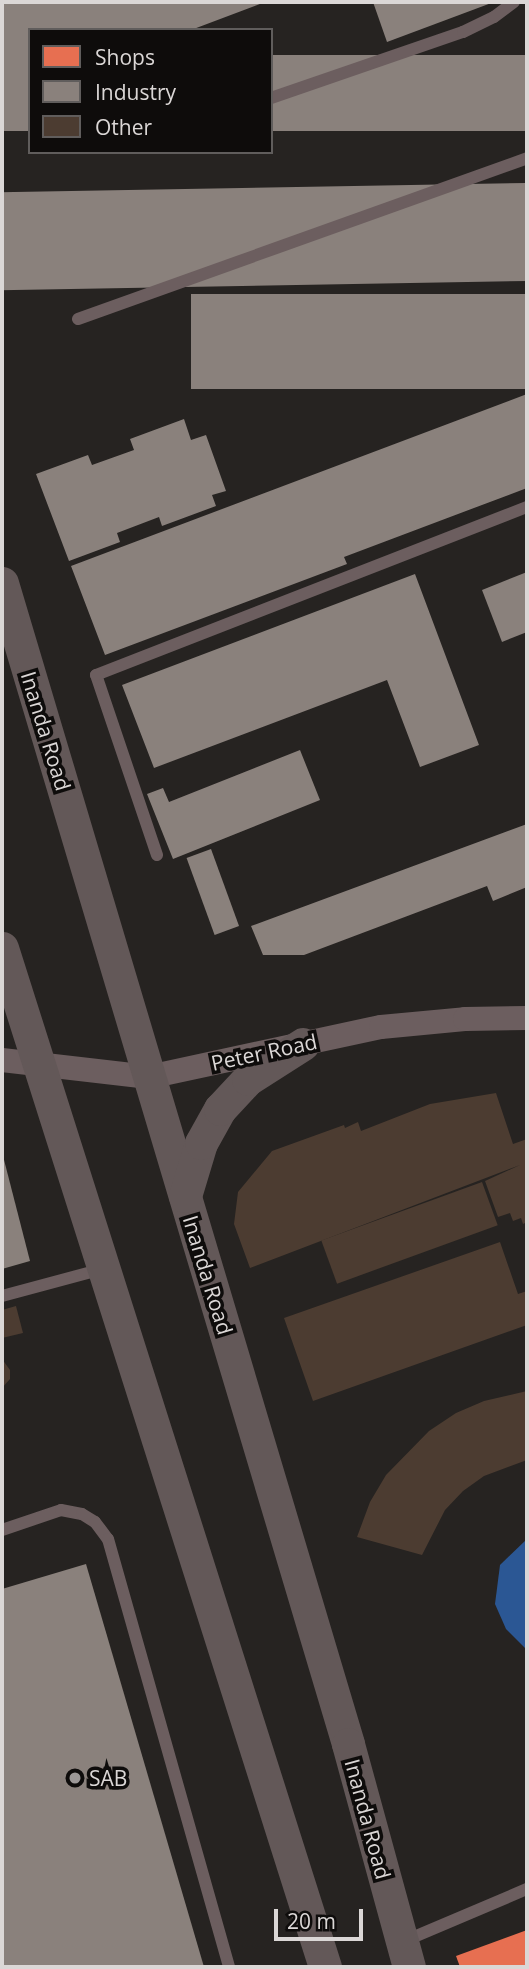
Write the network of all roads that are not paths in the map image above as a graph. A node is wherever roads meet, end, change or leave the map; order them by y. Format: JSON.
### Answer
{"nodes":[{"id":1,"x":514,"y":2,"type":"edge"},
{"id":2,"x":273,"y":96,"type":"edge"},
{"id":3,"x":527,"y":158,"type":"edge"},
{"id":4,"x":78,"y":320,"type":"dead end"},
{"id":5,"x":527,"y":507,"type":"edge"},
{"id":6,"x":2,"y":583,"type":"edge"},
{"id":7,"x":157,"y":855,"type":"dead end"},
{"id":8,"x":2,"y":948,"type":"edge"},
{"id":9,"x":527,"y":1018,"type":"edge"},
{"id":10,"x":303,"y":1044,"type":"junction"},
{"id":11,"x":2,"y":1060,"type":"edge"},
{"id":12,"x":37,"y":1066,"type":"junction"},
{"id":13,"x":149,"y":1077,"type":"junction"},
{"id":14,"x":185,"y":1196,"type":"junction"},
{"id":15,"x":103,"y":1269,"type":"junction"},
{"id":16,"x":2,"y":1296,"type":"edge"},
{"id":17,"x":2,"y":1530,"type":"edge"},
{"id":18,"x":527,"y":1889,"type":"edge"},
{"id":19,"x":405,"y":1955,"type":"edge"},
{"id":20,"x":229,"y":1967,"type":"edge"},
{"id":21,"x":325,"y":1967,"type":"edge"}],
"edges":[{"from":1,"to":2,"type":"lane"},
{"from":3,"to":4,"type":"lane"},
{"from":5,"to":7,"type":"lane"},
{"from":6,"to":13,"type":"main road","name":"Inanda Road"},
{"from":8,"to":12,"type":"main road"},
{"from":9,"to":10,"type":"street","name":"Peter Road"},
{"from":10,"to":13,"type":"street","name":"Peter Road"},
{"from":10,"to":14,"type":"main road"},
{"from":11,"to":12,"type":"street","name":"Peter Road"},
{"from":12,"to":13,"type":"street","name":"Peter Road"},
{"from":12,"to":15,"type":"main road"},
{"from":13,"to":14,"type":"main road","name":"Inanda Road"},
{"from":14,"to":19,"type":"main road","name":"Inanda Road"},
{"from":15,"to":16,"type":"lane"},
{"from":15,"to":21,"type":"main road"},
{"from":17,"to":20,"type":"lane"},
{"from":18,"to":19,"type":"lane"}]}
